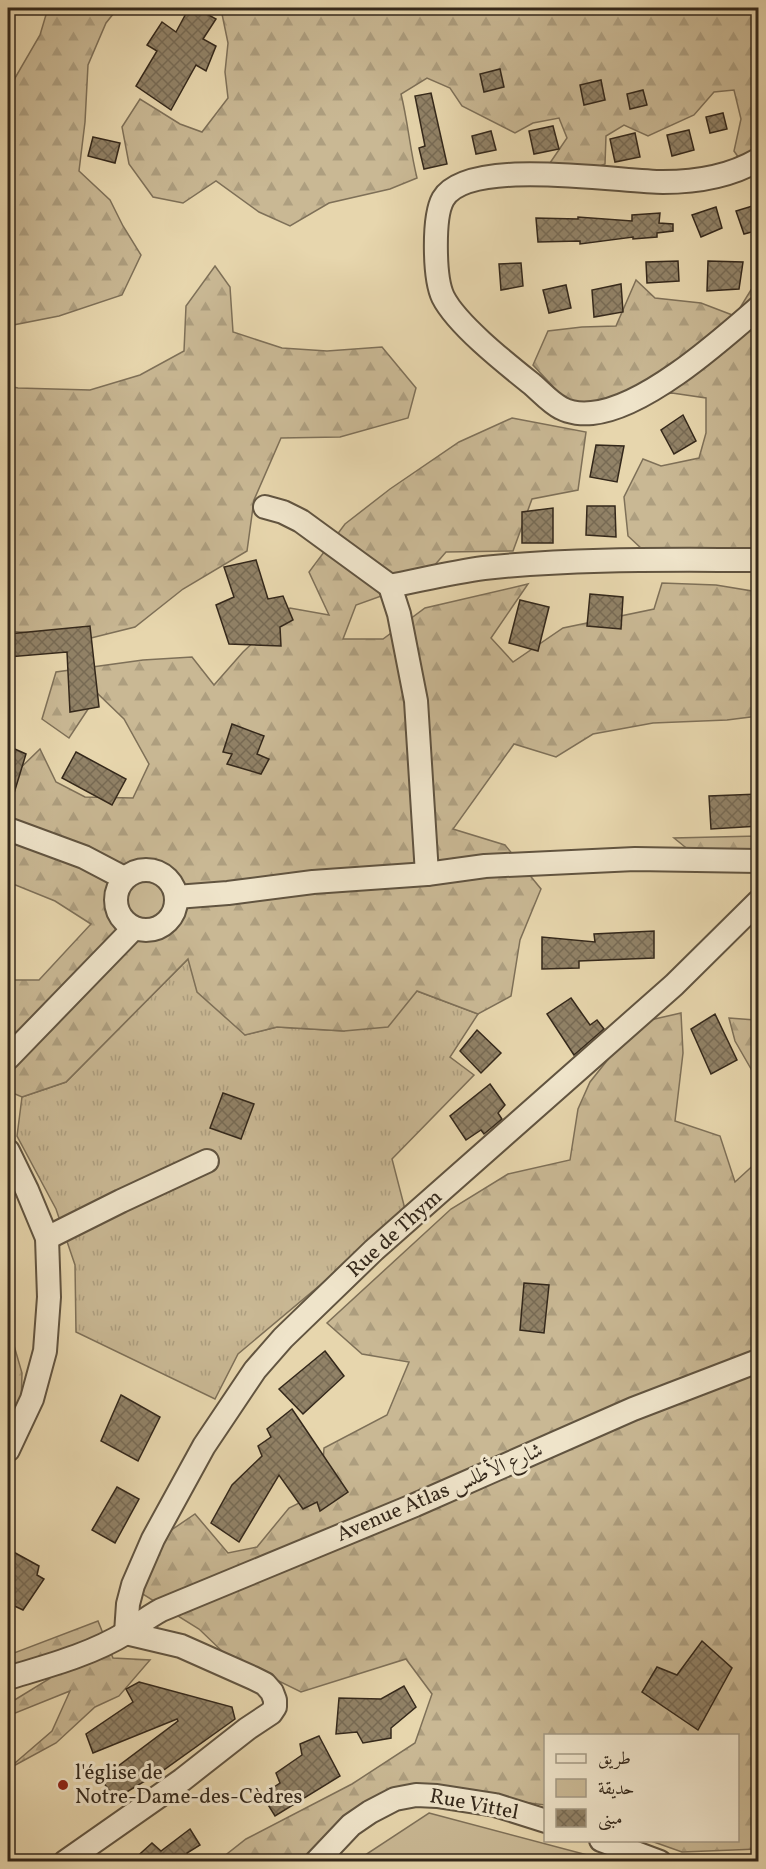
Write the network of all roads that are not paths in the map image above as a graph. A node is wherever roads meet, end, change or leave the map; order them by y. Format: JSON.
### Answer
{"nodes":[{"id":1,"x":759,"y":160,"type":"edge"},
{"id":2,"x":759,"y":308,"type":"edge"},
{"id":3,"x":265,"y":507,"type":"dead end"},
{"id":4,"x":759,"y":560,"type":"edge"},
{"id":5,"x":390,"y":586,"type":"junction"},
{"id":6,"x":8,"y":829,"type":"edge"},
{"id":7,"x":759,"y":861,"type":"edge"},
{"id":8,"x":427,"y":874,"type":"junction"},
{"id":9,"x":124,"y":878,"type":"junction"},
{"id":10,"x":176,"y":897,"type":"junction"},
{"id":11,"x":759,"y":902,"type":"edge"},
{"id":12,"x":134,"y":928,"type":"junction"},
{"id":13,"x":8,"y":1059,"type":"edge"},
{"id":14,"x":8,"y":1151,"type":"edge"},
{"id":15,"x":207,"y":1161,"type":"dead end"},
{"id":16,"x":47,"y":1238,"type":"junction"},
{"id":17,"x":759,"y":1361,"type":"edge"},
{"id":18,"x":759,"y":1374,"type":"edge"},
{"id":19,"x":8,"y":1450,"type":"edge"},
{"id":20,"x":126,"y":1633,"type":"junction"},
{"id":21,"x":8,"y":1678,"type":"edge"},
{"id":22,"x":544,"y":1820,"type":"edge"},
{"id":23,"x":606,"y":1842,"type":"edge"},
{"id":24,"x":65,"y":1862,"type":"edge"},
{"id":25,"x":316,"y":1862,"type":"edge"},
{"id":26,"x":660,"y":1862,"type":"edge"}],
"edges":[{"from":1,"to":2,"type":"street"},
{"from":3,"to":5,"type":"street"},
{"from":4,"to":5,"type":"street"},
{"from":5,"to":8,"type":"street"},
{"from":6,"to":9,"type":"street"},
{"from":7,"to":8,"type":"street"},
{"from":8,"to":10,"type":"street"},
{"from":9,"to":10,"type":"street"},
{"from":9,"to":12,"type":"street"},
{"from":10,"to":12,"type":"street"},
{"from":11,"to":20,"type":"street","name":"Rue de Thym"},
{"from":12,"to":13,"type":"street"},
{"from":14,"to":16,"type":"street"},
{"from":15,"to":16,"type":"street"},
{"from":16,"to":19,"type":"street"},
{"from":17,"to":20,"type":"street","name":"Avenue Atlas شارع الأطلس"},
{"from":18,"to":20,"type":"street","name":"Avenue Atlas شارع الأطلس"},
{"from":20,"to":21,"type":"street","name":"Avenue Atlas شارع الأطلس"},
{"from":20,"to":24,"type":"street"},
{"from":22,"to":25,"type":"street","name":"Rue Vittel"},
{"from":23,"to":26,"type":"street"}]}
